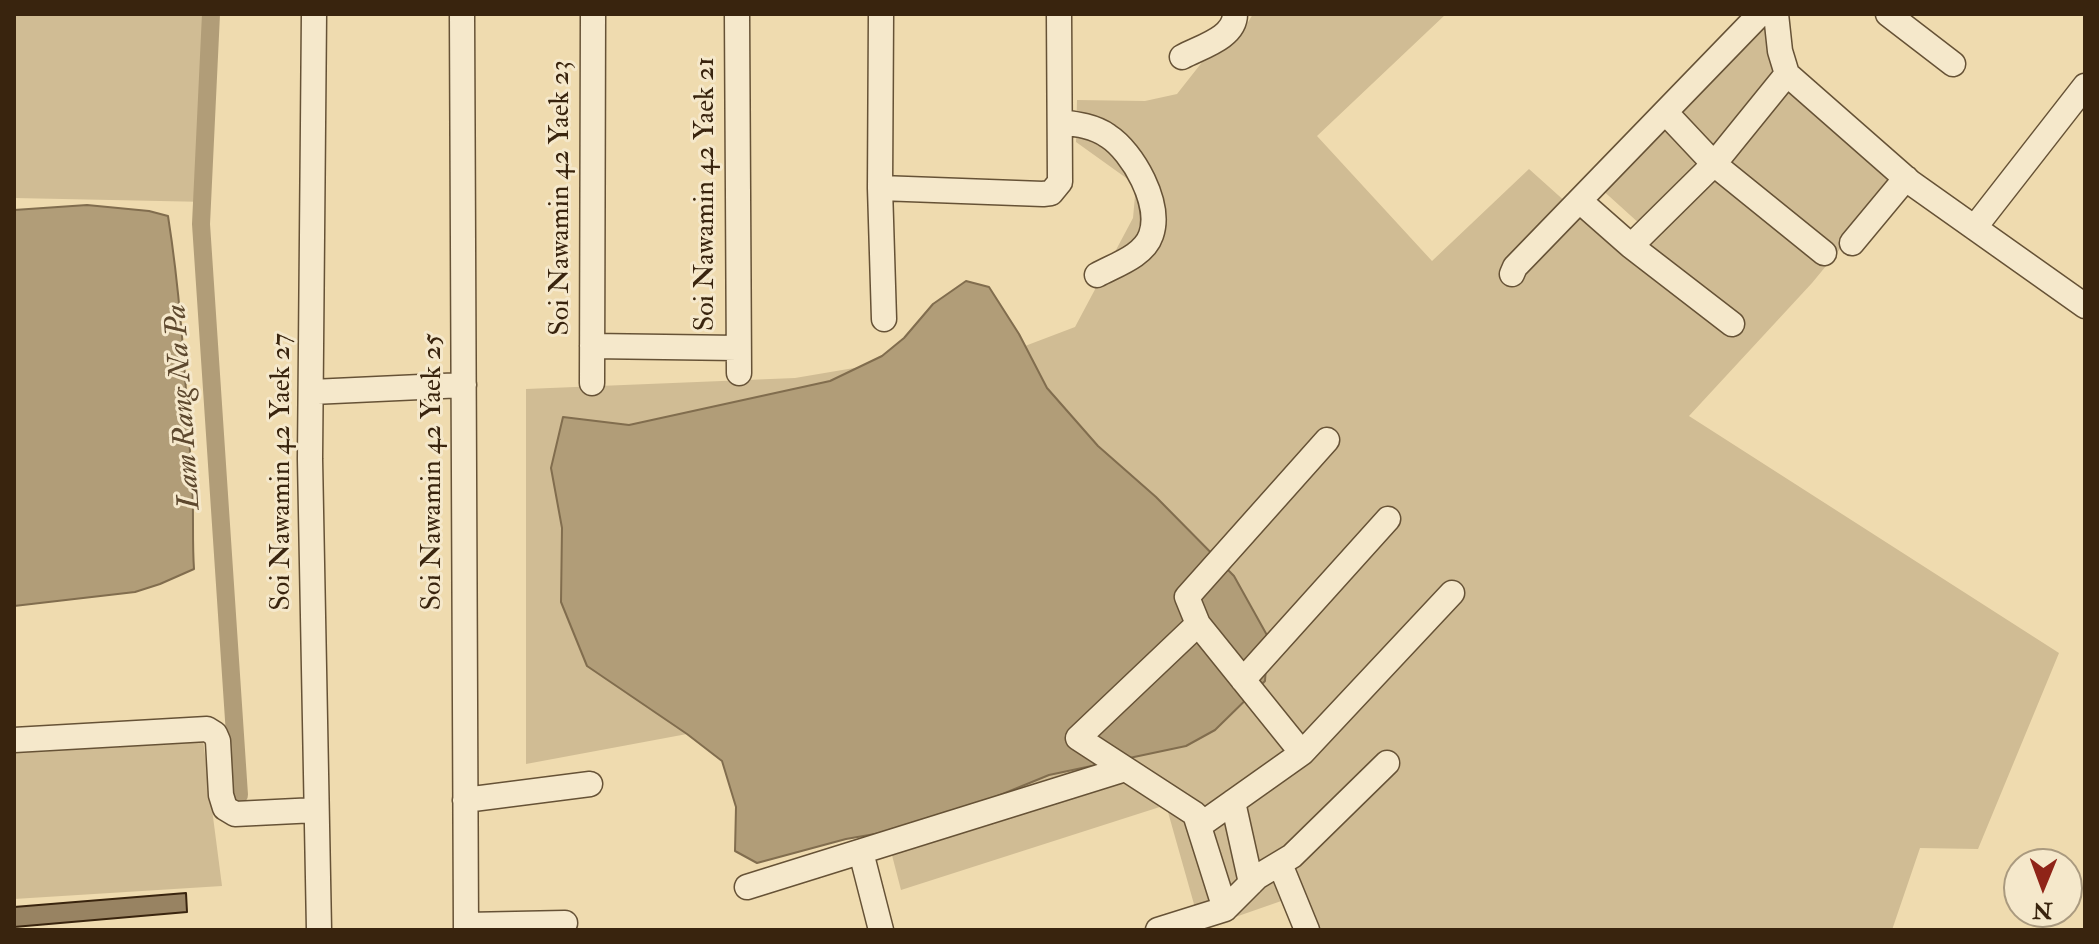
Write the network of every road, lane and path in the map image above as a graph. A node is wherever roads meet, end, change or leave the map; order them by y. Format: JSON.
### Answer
{"nodes":[{"id":1,"x":314,"y":14,"type":"edge"},
{"id":2,"x":462,"y":14,"type":"edge"},
{"id":3,"x":593,"y":14,"type":"edge"},
{"id":4,"x":737,"y":14,"type":"edge"},
{"id":5,"x":881,"y":14,"type":"edge"},
{"id":6,"x":1059,"y":14,"type":"edge"},
{"id":7,"x":1235,"y":14,"type":"edge"},
{"id":8,"x":1760,"y":14,"type":"edge"},
{"id":9,"x":1776,"y":14,"type":"edge"},
{"id":10,"x":1888,"y":14,"type":"edge"},
{"id":11,"x":1182,"y":57,"type":"dead end"},
{"id":12,"x":1953,"y":64,"type":"dead end"},
{"id":13,"x":1787,"y":74,"type":"junction"},
{"id":14,"x":2085,"y":86,"type":"edge"},
{"id":15,"x":1666,"y":113,"type":"junction"},
{"id":16,"x":1060,"y":122,"type":"junction"},
{"id":17,"x":1714,"y":164,"type":"junction"},
{"id":18,"x":1906,"y":178,"type":"junction"},
{"id":19,"x":880,"y":188,"type":"junction"},
{"id":20,"x":1581,"y":202,"type":"junction"},
{"id":21,"x":1975,"y":227,"type":"junction"},
{"id":22,"x":1852,"y":243,"type":"dead end"},
{"id":23,"x":1631,"y":246,"type":"junction"},
{"id":24,"x":1824,"y":253,"type":"dead end"},
{"id":25,"x":1512,"y":274,"type":"dead end"},
{"id":26,"x":1097,"y":275,"type":"dead end"},
{"id":27,"x":2085,"y":306,"type":"edge"},
{"id":28,"x":884,"y":319,"type":"dead end"},
{"id":29,"x":1732,"y":324,"type":"dead end"},
{"id":30,"x":592,"y":346,"type":"junction"},
{"id":31,"x":737,"y":348,"type":"junction"},
{"id":32,"x":739,"y":373,"type":"dead end"},
{"id":33,"x":592,"y":383,"type":"dead end"},
{"id":34,"x":464,"y":385,"type":"junction"},
{"id":35,"x":312,"y":392,"type":"junction"},
{"id":36,"x":1327,"y":440,"type":"dead end"},
{"id":37,"x":1388,"y":519,"type":"dead end"},
{"id":38,"x":1452,"y":593,"type":"dead end"},
{"id":39,"x":1198,"y":624,"type":"junction"},
{"id":40,"x":1243,"y":680,"type":"junction"},
{"id":41,"x":14,"y":740,"type":"edge"},
{"id":42,"x":1302,"y":753,"type":"junction"},
{"id":43,"x":1387,"y":763,"type":"dead end"},
{"id":44,"x":1125,"y":769,"type":"junction"},
{"id":45,"x":590,"y":784,"type":"dead end"},
{"id":46,"x":465,"y":800,"type":"junction"},
{"id":47,"x":1233,"y":802,"type":"junction"},
{"id":48,"x":316,"y":810,"type":"junction"},
{"id":49,"x":1199,"y":826,"type":"junction"},
{"id":50,"x":861,"y":852,"type":"junction"},
{"id":51,"x":1280,"y":864,"type":"junction"},
{"id":52,"x":1251,"y":883,"type":"junction"},
{"id":53,"x":747,"y":887,"type":"dead end"},
{"id":54,"x":1225,"y":909,"type":"junction"},
{"id":55,"x":565,"y":923,"type":"dead end"},
{"id":56,"x":466,"y":928,"type":"edge"},
{"id":57,"x":319,"y":930,"type":"edge"},
{"id":58,"x":881,"y":930,"type":"edge"},
{"id":59,"x":1158,"y":930,"type":"edge"},
{"id":60,"x":1307,"y":930,"type":"edge"}],
"edges":[{"from":1,"to":35,"type":"street","name":"Soi Nawamin 42 Yaek 27"},
{"from":2,"to":34,"type":"street","name":"Soi Nawamin 42 Yaek 25"},
{"from":3,"to":30,"type":"street","name":"Soi Nawamin 42 Yaek 23"},
{"from":4,"to":31,"type":"street","name":"Soi Nawamin 42 Yaek 21"},
{"from":5,"to":19,"type":"street"},
{"from":6,"to":16,"type":"street"},
{"from":7,"to":11,"type":"street"},
{"from":8,"to":15,"type":"street"},
{"from":9,"to":13,"type":"street"},
{"from":10,"to":12,"type":"street"},
{"from":13,"to":17,"type":"street"},
{"from":13,"to":18,"type":"street"},
{"from":14,"to":21,"type":"street"},
{"from":15,"to":17,"type":"street"},
{"from":15,"to":20,"type":"street"},
{"from":16,"to":19,"type":"street"},
{"from":16,"to":26,"type":"street"},
{"from":17,"to":23,"type":"street"},
{"from":17,"to":24,"type":"street"},
{"from":18,"to":21,"type":"street"},
{"from":18,"to":22,"type":"street"},
{"from":19,"to":28,"type":"street"},
{"from":20,"to":23,"type":"street"},
{"from":20,"to":25,"type":"street"},
{"from":21,"to":27,"type":"street"},
{"from":23,"to":29,"type":"street"},
{"from":30,"to":31,"type":"street"},
{"from":30,"to":33,"type":"street","name":"Soi Nawamin 42 Yaek 23"},
{"from":31,"to":32,"type":"street","name":"Soi Nawamin 42 Yaek 21"},
{"from":34,"to":35,"type":"street"},
{"from":34,"to":46,"type":"street","name":"Soi Nawamin 42 Yaek 25"},
{"from":35,"to":48,"type":"street","name":"Soi Nawamin 42 Yaek 27"},
{"from":36,"to":39,"type":"street"},
{"from":37,"to":40,"type":"street"},
{"from":38,"to":42,"type":"street"},
{"from":39,"to":40,"type":"street"},
{"from":39,"to":44,"type":"street"},
{"from":40,"to":42,"type":"street"},
{"from":41,"to":48,"type":"street"},
{"from":42,"to":47,"type":"street"},
{"from":43,"to":51,"type":"street"},
{"from":44,"to":49,"type":"street"},
{"from":44,"to":50,"type":"street"},
{"from":45,"to":46,"type":"street"},
{"from":46,"to":56,"type":"street","name":"Soi Nawamin 42 Yaek 25"},
{"from":47,"to":49,"type":"street"},
{"from":47,"to":52,"type":"street"},
{"from":48,"to":57,"type":"street","name":"Soi Nawamin 42 Yaek 27"},
{"from":49,"to":54,"type":"street"},
{"from":50,"to":53,"type":"street"},
{"from":50,"to":58,"type":"street"},
{"from":51,"to":52,"type":"street"},
{"from":51,"to":60,"type":"street"},
{"from":52,"to":54,"type":"street"},
{"from":54,"to":59,"type":"street"},
{"from":55,"to":56,"type":"street"}]}
